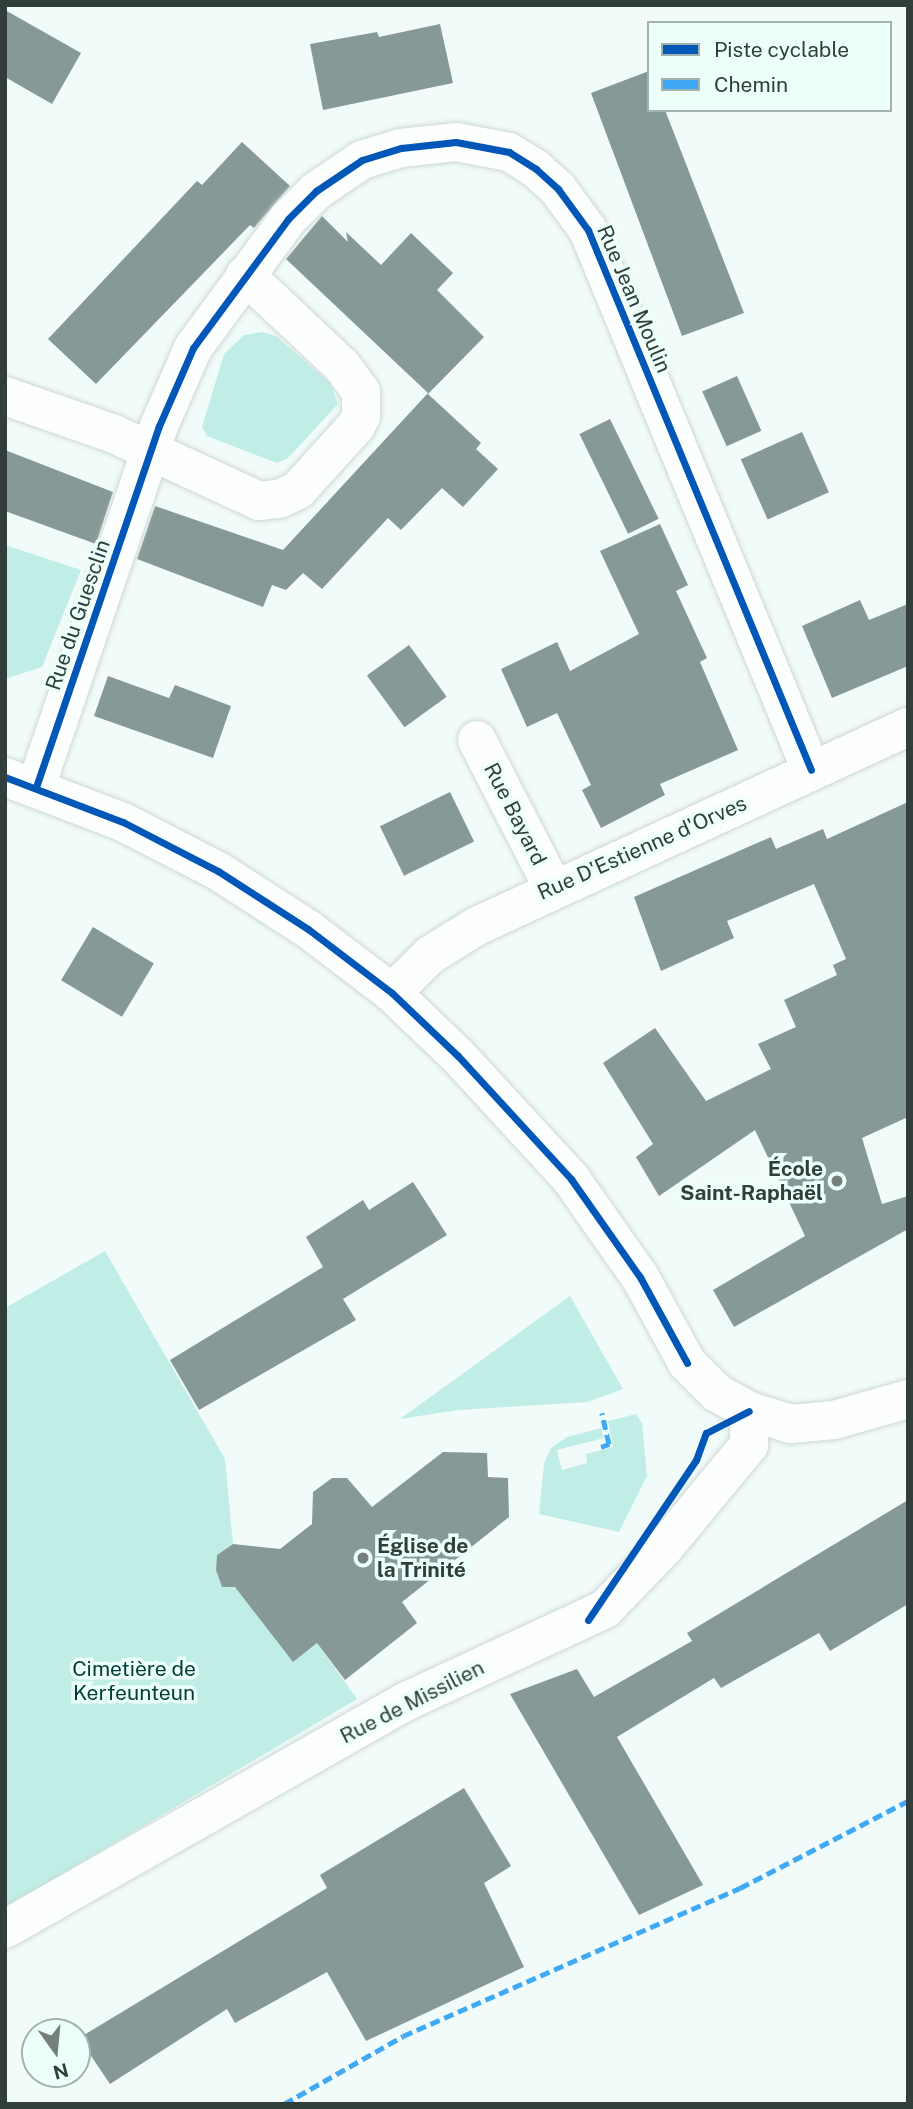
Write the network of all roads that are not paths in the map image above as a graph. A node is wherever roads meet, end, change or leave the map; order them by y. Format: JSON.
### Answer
{"nodes":[{"id":1,"x":245,"y":275,"type":"junction"},
{"id":2,"x":5,"y":396,"type":"edge"},
{"id":3,"x":150,"y":453,"type":"junction"},
{"id":4,"x":908,"y":727,"type":"edge"},
{"id":5,"x":477,"y":740,"type":"dead end"},
{"id":6,"x":811,"y":770,"type":"junction"},
{"id":7,"x":20,"y":782,"type":"edge"},
{"id":8,"x":553,"y":888,"type":"junction"},
{"id":9,"x":392,"y":993,"type":"junction"},
{"id":10,"x":908,"y":1399,"type":"edge"},
{"id":11,"x":749,"y":1411,"type":"junction"},
{"id":12,"x":5,"y":1929,"type":"edge"}],
"edges":[{"from":1,"to":3,"type":"street","name":"Rue Jean Moulin"},
{"from":1,"to":3,"type":"street"},
{"from":1,"to":6,"type":"street","name":"Rue Jean Moulin"},
{"from":2,"to":3,"type":"street"},
{"from":3,"to":7,"type":"street","name":"Rue du Guesclin"},
{"from":4,"to":6,"type":"street","name":"Rue D'Estienne d'Orves"},
{"from":5,"to":8,"type":"street","name":"Rue Bayard"},
{"from":6,"to":8,"type":"street","name":"Rue D'Estienne d'Orves"},
{"from":7,"to":9,"type":"street"},
{"from":8,"to":9,"type":"street","name":"Rue D'Estienne d'Orves"},
{"from":9,"to":11,"type":"street"},
{"from":10,"to":11,"type":"street"},
{"from":11,"to":12,"type":"street","name":"Rue de Missilien"}]}
